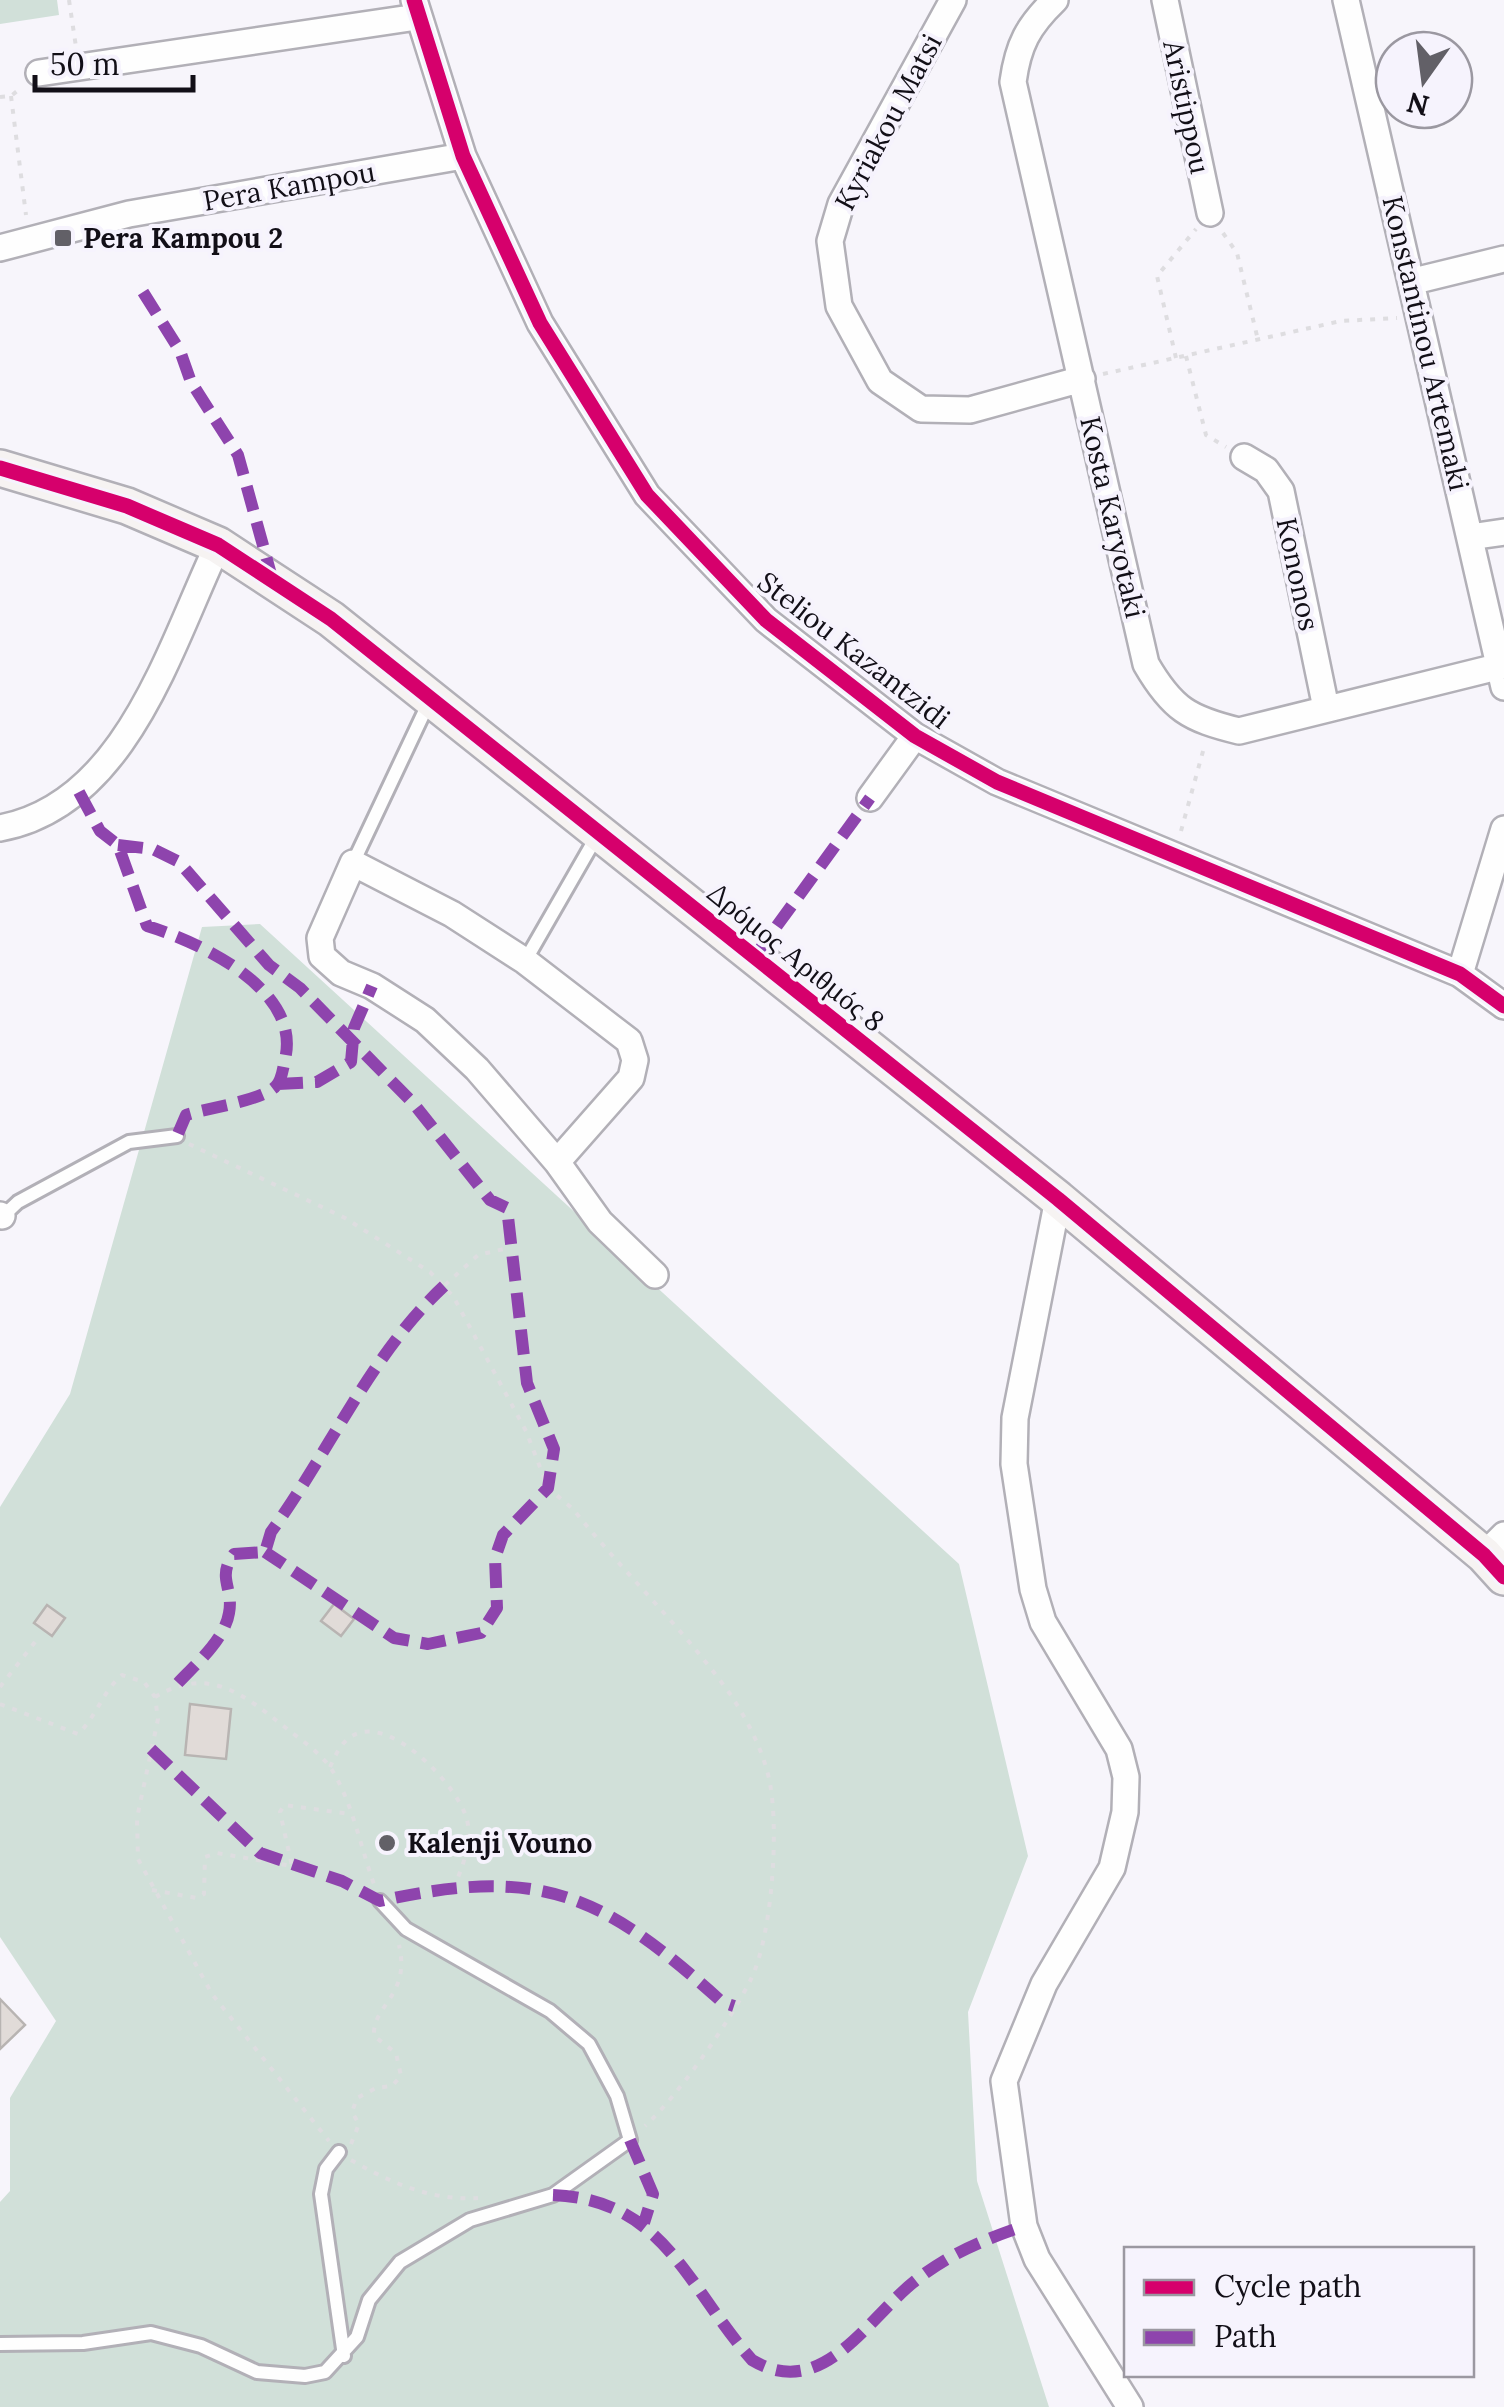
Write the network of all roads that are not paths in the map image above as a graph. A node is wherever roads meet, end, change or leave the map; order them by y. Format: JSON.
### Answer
{"nodes":[{"id":1,"x":953,"y":0,"type":"edge"},
{"id":2,"x":1054,"y":0,"type":"edge"},
{"id":3,"x":1165,"y":0,"type":"edge"},
{"id":4,"x":1346,"y":0,"type":"edge"},
{"id":5,"x":415,"y":9,"type":"edge"},
{"id":6,"x":39,"y":72,"type":"dead end"},
{"id":7,"x":463,"y":156,"type":"junction"},
{"id":8,"x":1210,"y":214,"type":"road end"},
{"id":9,"x":0,"y":248,"type":"edge"},
{"id":10,"x":1504,"y":259,"type":"edge"},
{"id":11,"x":1414,"y":281,"type":"junction"},
{"id":12,"x":1082,"y":379,"type":"junction"},
{"id":13,"x":1244,"y":457,"type":"road end"},
{"id":14,"x":0,"y":468,"type":"edge"},
{"id":15,"x":1504,"y":532,"type":"edge"},
{"id":16,"x":1470,"y":537,"type":"junction"},
{"id":17,"x":218,"y":544,"type":"junction"},
{"id":18,"x":1502,"y":676,"type":"edge"},
{"id":19,"x":431,"y":698,"type":"junction"},
{"id":20,"x":1326,"y":708,"type":"junction"},
{"id":21,"x":915,"y":736,"type":"junction"},
{"id":22,"x":870,"y":798,"type":"dead end"},
{"id":23,"x":0,"y":828,"type":"edge"},
{"id":24,"x":1504,"y":829,"type":"edge"},
{"id":25,"x":599,"y":832,"type":"junction"},
{"id":26,"x":353,"y":863,"type":"junction"},
{"id":27,"x":524,"y":962,"type":"junction"},
{"id":28,"x":1460,"y":974,"type":"junction"},
{"id":29,"x":1504,"y":1006,"type":"edge"},
{"id":30,"x":176,"y":1136,"type":"road end"},
{"id":31,"x":557,"y":1162,"type":"junction"},
{"id":32,"x":1058,"y":1198,"type":"junction"},
{"id":33,"x":1,"y":1217,"type":"edge"},
{"id":34,"x":655,"y":1275,"type":"dead end"},
{"id":35,"x":1497,"y":1555,"type":"edge"},
{"id":36,"x":380,"y":1901,"type":"road end"},
{"id":37,"x":339,"y":2152,"type":"road end"},
{"id":38,"x":0,"y":2344,"type":"edge"},
{"id":39,"x":344,"y":2356,"type":"junction"},
{"id":40,"x":1130,"y":2407,"type":"edge"}],
"edges":[{"from":1,"to":12,"type":"street","name":"Kyriakou Matsi"},
{"from":2,"to":12,"type":"street","name":"Kosta Karyotaki"},
{"from":3,"to":8,"type":"street","name":"Aristippou"},
{"from":4,"to":11,"type":"street","name":"Konstantinou Artemaki"},
{"from":5,"to":6,"type":"street"},
{"from":5,"to":7,"type":"street","name":"Steliou Kazantzidi"},
{"from":7,"to":9,"type":"street","name":"Pera Kampou"},
{"from":7,"to":21,"type":"street","name":"Steliou Kazantzidi"},
{"from":10,"to":11,"type":"street"},
{"from":11,"to":16,"type":"street","name":"Konstantinou Artemaki"},
{"from":12,"to":20,"type":"street","name":"Kosta Karyotaki"},
{"from":13,"to":20,"type":"street","name":"Kononos"},
{"from":14,"to":17,"type":"street","name":"Δρόμος Αριθμός 8"},
{"from":15,"to":16,"type":"street"},
{"from":16,"to":18,"type":"street","name":"Konstantinou Artemaki"},
{"from":17,"to":19,"type":"street","name":"Δρόμος Αριθμός 8"},
{"from":17,"to":23,"type":"street"},
{"from":18,"to":20,"type":"street","name":"Kosta Karyotaki"},
{"from":19,"to":25,"type":"street","name":"Δρόμος Αριθμός 8"},
{"from":19,"to":26,"type":"lane"},
{"from":21,"to":22,"type":"street"},
{"from":21,"to":28,"type":"street","name":"Steliou Kazantzidi"},
{"from":24,"to":28,"type":"street"},
{"from":25,"to":27,"type":"lane"},
{"from":25,"to":32,"type":"street","name":"Δρόμος Αριθμός 8"},
{"from":26,"to":27,"type":"street"},
{"from":26,"to":31,"type":"street"},
{"from":27,"to":31,"type":"street"},
{"from":28,"to":29,"type":"street","name":"Steliou Kazantzidi"},
{"from":30,"to":33,"type":"lane"},
{"from":31,"to":34,"type":"street"},
{"from":32,"to":35,"type":"street","name":"Δρόμος Αριθμός 8"},
{"from":32,"to":40,"type":"street"},
{"from":36,"to":39,"type":"lane"},
{"from":37,"to":39,"type":"lane"},
{"from":38,"to":39,"type":"lane"}]}
